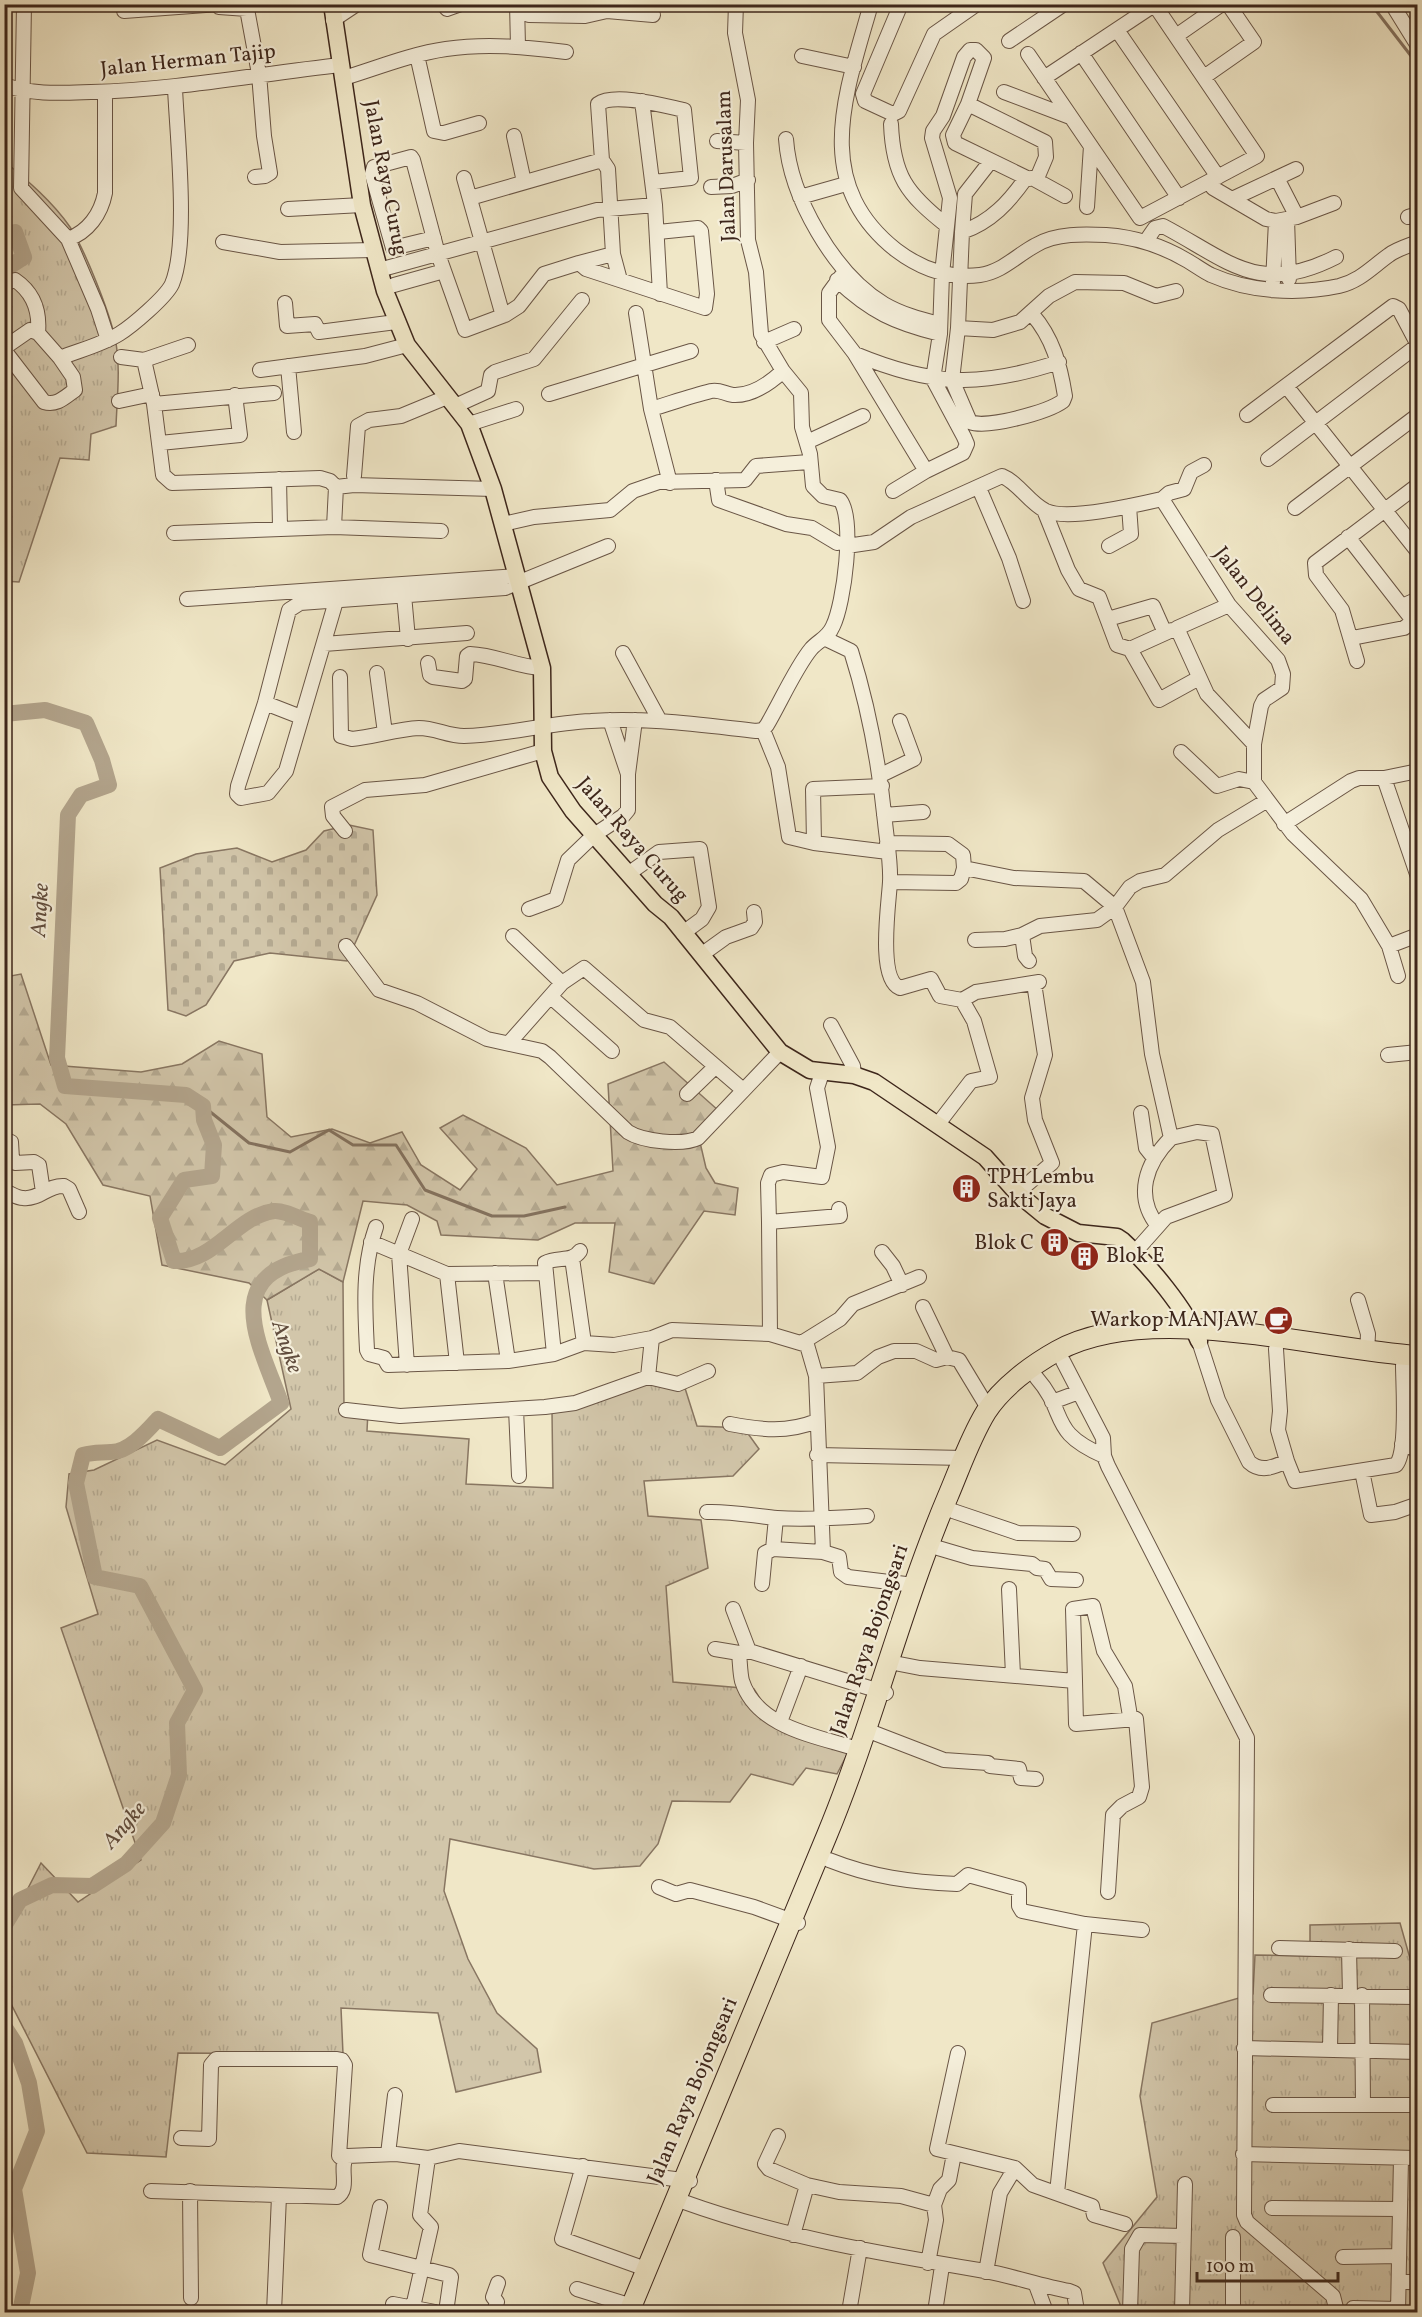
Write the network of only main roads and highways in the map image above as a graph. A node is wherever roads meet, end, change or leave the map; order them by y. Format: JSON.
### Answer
{"nodes":[{"id":1,"x":333,"y":12,"type":"edge"},
{"id":2,"x":1197,"y":1335,"type":"junction"},
{"id":3,"x":1413,"y":1362,"type":"edge"},
{"id":4,"x":893,"y":1664,"type":"junction"},
{"id":5,"x":883,"y":1692,"type":"junction"},
{"id":6,"x":795,"y":1922,"type":"junction"},
{"id":7,"x":687,"y":2181,"type":"junction"},
{"id":8,"x":633,"y":2310,"type":"edge"}],
"edges":[{"from":1,"to":2,"type":"main road","name":"Jalan Raya Curug"},
{"from":2,"to":3,"type":"highway","name":"Jalan Raya Bojongsari"},
{"from":2,"to":3,"type":"highway","name":"Jalan Raya Bojongsari"},
{"from":2,"to":4,"type":"highway","name":"Jalan Raya Bojongsari"},
{"from":2,"to":4,"type":"highway","name":"Jalan Raya Bojongsari"},
{"from":4,"to":5,"type":"highway","name":"Jalan Raya Bojongsari"},
{"from":5,"to":6,"type":"highway","name":"Jalan Raya Bojongsari"},
{"from":5,"to":6,"type":"highway","name":"Jalan Raya Bojongsari"},
{"from":6,"to":7,"type":"highway","name":"Jalan Raya Bojongsari"},
{"from":7,"to":8,"type":"highway","name":"Jalan Raya Bojongsari"},
{"from":7,"to":8,"type":"highway","name":"Jalan Raya Bojongsari"}]}
